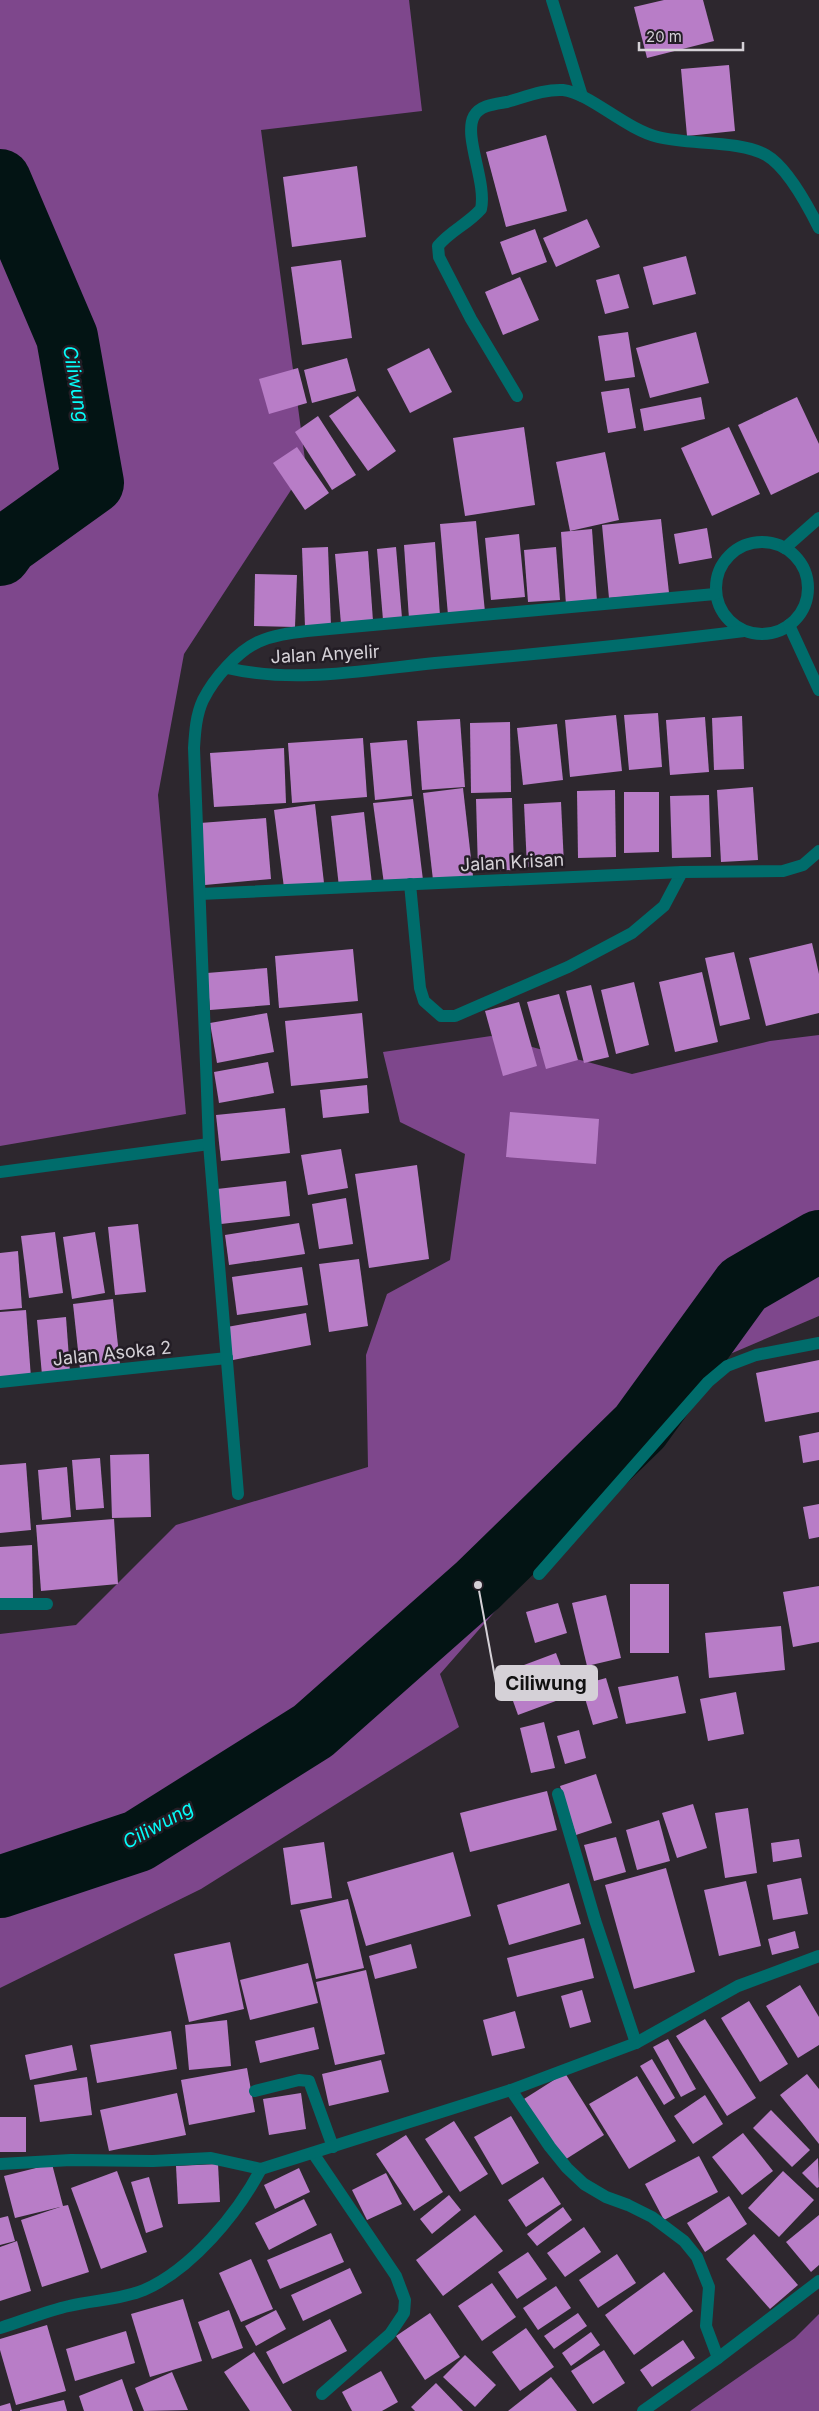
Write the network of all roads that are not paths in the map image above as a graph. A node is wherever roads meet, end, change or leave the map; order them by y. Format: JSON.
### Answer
{"nodes":[{"id":1,"x":552,"y":0,"type":"edge"},
{"id":2,"x":582,"y":96,"type":"junction"},
{"id":3,"x":819,"y":226,"type":"edge"},
{"id":4,"x":517,"y":396,"type":"dead end"},
{"id":5,"x":819,"y":518,"type":"edge"},
{"id":6,"x":785,"y":548,"type":"junction"},
{"id":7,"x":716,"y":594,"type":"junction"},
{"id":8,"x":789,"y":625,"type":"junction"},
{"id":9,"x":744,"y":631,"type":"junction"},
{"id":10,"x":227,"y":668,"type":"junction"},
{"id":11,"x":819,"y":690,"type":"edge"},
{"id":12,"x":819,"y":851,"type":"edge"},
{"id":13,"x":682,"y":872,"type":"junction"},
{"id":14,"x":410,"y":884,"type":"junction"},
{"id":15,"x":200,"y":894,"type":"junction"},
{"id":16,"x":208,"y":1144,"type":"junction"},
{"id":17,"x":0,"y":1172,"type":"edge"},
{"id":18,"x":819,"y":1343,"type":"edge"},
{"id":19,"x":227,"y":1358,"type":"junction"},
{"id":20,"x":0,"y":1382,"type":"edge"},
{"id":21,"x":238,"y":1494,"type":"dead end"},
{"id":22,"x":539,"y":1574,"type":"dead end"},
{"id":23,"x":0,"y":1604,"type":"edge"},
{"id":24,"x":47,"y":1604,"type":"dead end"},
{"id":25,"x":558,"y":1794,"type":"dead end"},
{"id":26,"x":819,"y":1956,"type":"edge"},
{"id":27,"x":636,"y":2043,"type":"junction"},
{"id":28,"x":511,"y":2090,"type":"junction"},
{"id":29,"x":255,"y":2091,"type":"dead end"},
{"id":30,"x":333,"y":2147,"type":"junction"},
{"id":31,"x":313,"y":2152,"type":"junction"},
{"id":32,"x":0,"y":2164,"type":"edge"},
{"id":33,"x":260,"y":2168,"type":"junction"},
{"id":34,"x":819,"y":2281,"type":"edge"},
{"id":35,"x":0,"y":2328,"type":"edge"},
{"id":36,"x":718,"y":2358,"type":"junction"},
{"id":37,"x":322,"y":2394,"type":"dead end"},
{"id":38,"x":643,"y":2411,"type":"edge"}],
"edges":[{"from":1,"to":2,"type":"street"},
{"from":2,"to":3,"type":"street"},
{"from":2,"to":4,"type":"street"},
{"from":5,"to":6,"type":"street"},
{"from":6,"to":7,"type":"street"},
{"from":6,"to":8,"type":"street"},
{"from":7,"to":9,"type":"street"},
{"from":7,"to":10,"type":"street","name":"Jalan Anyelir"},
{"from":8,"to":9,"type":"street"},
{"from":8,"to":11,"type":"street"},
{"from":9,"to":10,"type":"street","name":"Jalan Anyelir"},
{"from":10,"to":15,"type":"street"},
{"from":12,"to":13,"type":"street","name":"Jalan Krisan"},
{"from":13,"to":14,"type":"street","name":"Jalan Krisan"},
{"from":13,"to":14,"type":"street"},
{"from":14,"to":15,"type":"street","name":"Jalan Krisan"},
{"from":15,"to":16,"type":"street"},
{"from":16,"to":17,"type":"street"},
{"from":16,"to":19,"type":"street"},
{"from":18,"to":22,"type":"street"},
{"from":19,"to":20,"type":"street","name":"Jalan Asoka 2"},
{"from":19,"to":21,"type":"street"},
{"from":23,"to":24,"type":"street"},
{"from":25,"to":27,"type":"street"},
{"from":26,"to":27,"type":"street"},
{"from":27,"to":28,"type":"street"},
{"from":28,"to":30,"type":"street"},
{"from":28,"to":36,"type":"street"},
{"from":29,"to":30,"type":"street"},
{"from":30,"to":31,"type":"street"},
{"from":31,"to":33,"type":"street"},
{"from":31,"to":37,"type":"street"},
{"from":32,"to":33,"type":"street"},
{"from":33,"to":35,"type":"street"},
{"from":34,"to":36,"type":"street"},
{"from":36,"to":38,"type":"street"}]}
